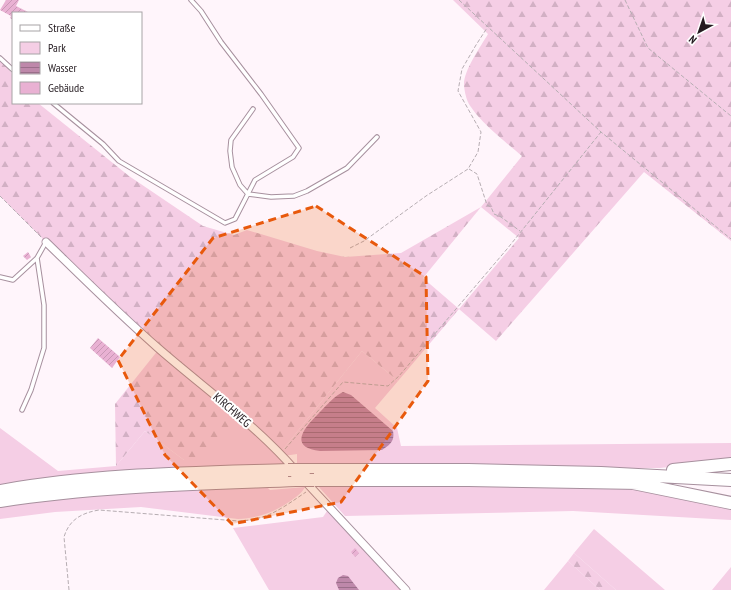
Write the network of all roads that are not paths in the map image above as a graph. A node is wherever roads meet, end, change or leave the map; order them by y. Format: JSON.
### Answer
{"nodes":[{"id":1,"x":190,"y":0,"type":"edge"},
{"id":2,"x":0,"y":58,"type":"edge"},
{"id":3,"x":12,"y":69,"type":"edge"},
{"id":4,"x":54,"y":104,"type":"edge"},
{"id":5,"x":253,"y":109,"type":"dead end"},
{"id":6,"x":377,"y":137,"type":"dead end"},
{"id":7,"x":248,"y":194,"type":"junction"},
{"id":8,"x":46,"y":242,"type":"joint"},
{"id":9,"x":37,"y":258,"type":"junction"},
{"id":10,"x":0,"y":277,"type":"edge"},
{"id":11,"x":22,"y":410,"type":"dead end"},
{"id":12,"x":731,"y":464,"type":"edge"},
{"id":13,"x":601,"y":473,"type":"junction"},
{"id":14,"x":731,"y":480,"type":"edge"},
{"id":15,"x":632,"y":483,"type":"junction"},
{"id":16,"x":313,"y":484,"type":"junction"},
{"id":17,"x":731,"y":484,"type":"edge"},
{"id":18,"x":0,"y":491,"type":"edge"},
{"id":19,"x":0,"y":501,"type":"edge"},
{"id":20,"x":731,"y":503,"type":"edge"},
{"id":21,"x":406,"y":590,"type":"edge"}],
"edges":[{"from":1,"to":7,"type":"lane"},
{"from":2,"to":3,"type":"lane"},
{"from":4,"to":7,"type":"lane"},
{"from":5,"to":7,"type":"lane"},
{"from":6,"to":7,"type":"lane"},
{"from":8,"to":9,"type":"lane"},
{"from":8,"to":16,"type":"street","name":"KIRCHWEG"},
{"from":9,"to":10,"type":"lane"},
{"from":9,"to":11,"type":"lane"},
{"from":12,"to":13,"type":"highway"},
{"from":13,"to":14,"type":"highway"},
{"from":13,"to":18,"type":"highway","bridge":true},
{"from":15,"to":16,"type":"highway"},
{"from":15,"to":17,"type":"highway"},
{"from":15,"to":20,"type":"highway"},
{"from":16,"to":19,"type":"highway","bridge":true},
{"from":16,"to":21,"type":"street","name":"KIRCHWEG"}]}
